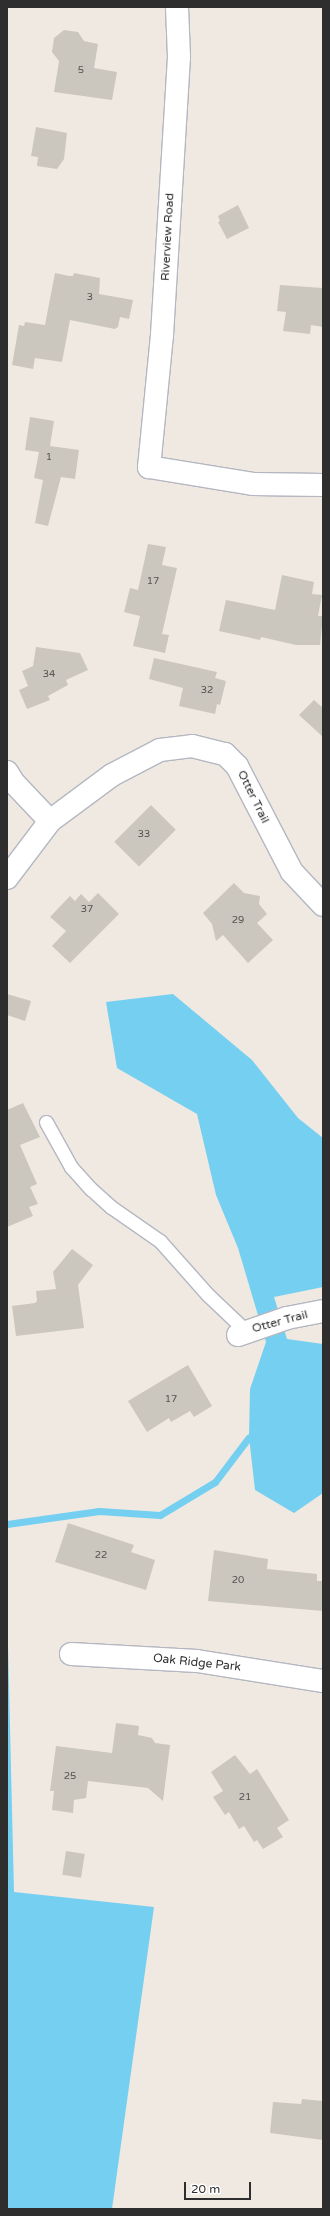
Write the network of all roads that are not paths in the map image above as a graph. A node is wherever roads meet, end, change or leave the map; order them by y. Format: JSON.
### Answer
{"nodes":[{"id":1,"x":177,"y":7,"type":"edge"},
{"id":2,"x":323,"y":485,"type":"edge"},
{"id":3,"x":7,"y":772,"type":"edge"},
{"id":4,"x":50,"y":821,"type":"junction"},
{"id":5,"x":7,"y":878,"type":"edge"},
{"id":6,"x":323,"y":905,"type":"edge"},
{"id":7,"x":46,"y":1122,"type":"dead end"},
{"id":8,"x":323,"y":1311,"type":"edge"},
{"id":9,"x":242,"y":1333,"type":"joint"},
{"id":10,"x":71,"y":1654,"type":"dead end"},
{"id":11,"x":323,"y":1681,"type":"edge"}],
"edges":[{"from":1,"to":2,"type":"street","name":"Riverview Road"},
{"from":3,"to":4,"type":"street"},
{"from":4,"to":5,"type":"street","name":"Otter Trail"},
{"from":4,"to":6,"type":"street","name":"Otter Trail"},
{"from":7,"to":9,"type":"lane"},
{"from":8,"to":9,"type":"street","name":"Otter Trail"},
{"from":10,"to":11,"type":"street","name":"Oak Ridge Park"}]}
